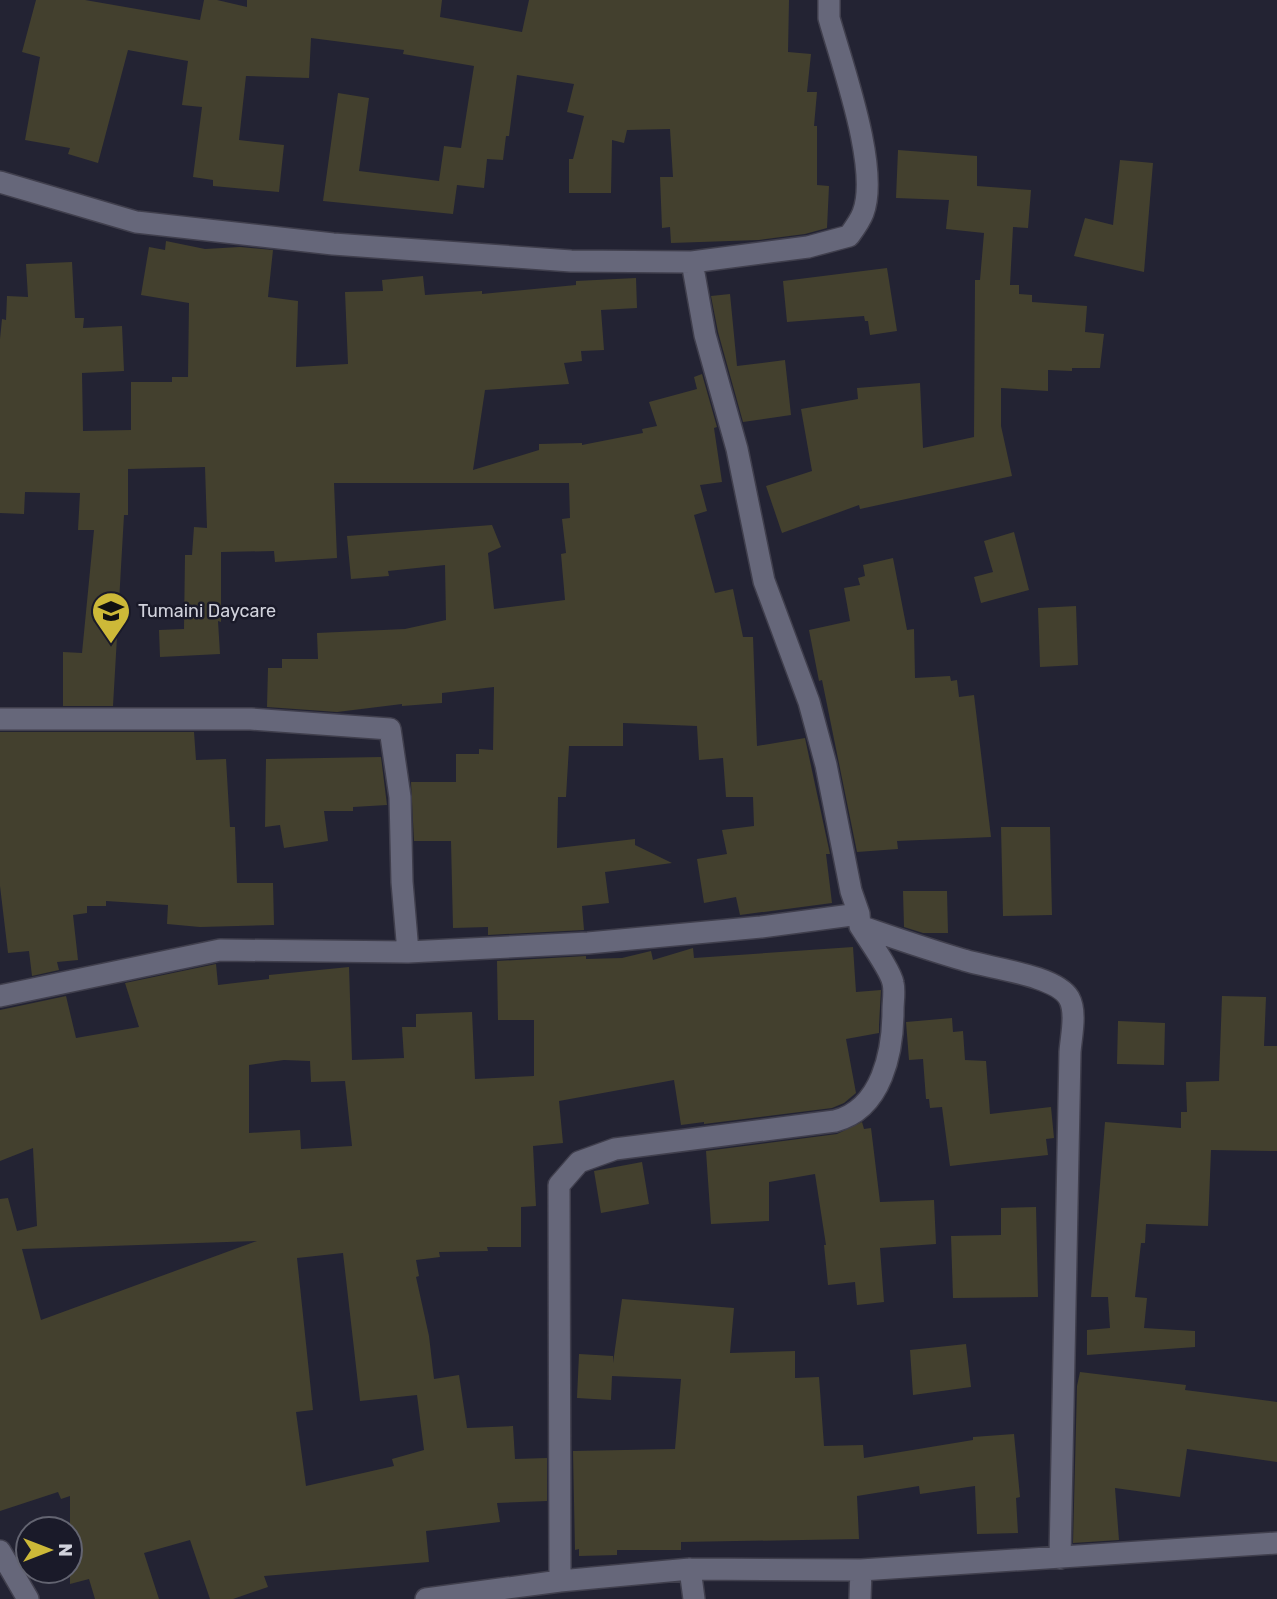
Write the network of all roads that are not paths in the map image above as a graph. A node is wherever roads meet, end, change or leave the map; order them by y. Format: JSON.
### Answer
{"nodes":[{"id":1,"x":829,"y":0,"type":"edge"},
{"id":2,"x":0,"y":182,"type":"edge"},
{"id":3,"x":692,"y":262,"type":"junction"},
{"id":4,"x":0,"y":719,"type":"edge"},
{"id":5,"x":860,"y":920,"type":"junction"},
{"id":6,"x":408,"y":952,"type":"junction"},
{"id":7,"x":0,"y":996,"type":"edge"},
{"id":8,"x":1277,"y":1542,"type":"edge"},
{"id":9,"x":0,"y":1551,"type":"edge"},
{"id":10,"x":1060,"y":1558,"type":"junction"},
{"id":11,"x":691,"y":1569,"type":"junction"},
{"id":12,"x":861,"y":1570,"type":"junction"},
{"id":13,"x":560,"y":1581,"type":"junction"},
{"id":14,"x":28,"y":1599,"type":"edge"},
{"id":15,"x":426,"y":1599,"type":"edge"},
{"id":16,"x":694,"y":1599,"type":"edge"},
{"id":17,"x":860,"y":1599,"type":"edge"}],
"edges":[{"from":1,"to":3,"type":"street"},
{"from":2,"to":3,"type":"street"},
{"from":3,"to":5,"type":"street"},
{"from":4,"to":6,"type":"street"},
{"from":5,"to":6,"type":"street"},
{"from":5,"to":10,"type":"street"},
{"from":5,"to":13,"type":"street"},
{"from":6,"to":7,"type":"street"},
{"from":8,"to":10,"type":"street"},
{"from":9,"to":14,"type":"street"},
{"from":10,"to":12,"type":"street"},
{"from":11,"to":12,"type":"street"},
{"from":11,"to":13,"type":"street"},
{"from":11,"to":16,"type":"street"},
{"from":12,"to":17,"type":"street"},
{"from":13,"to":15,"type":"street"}]}
